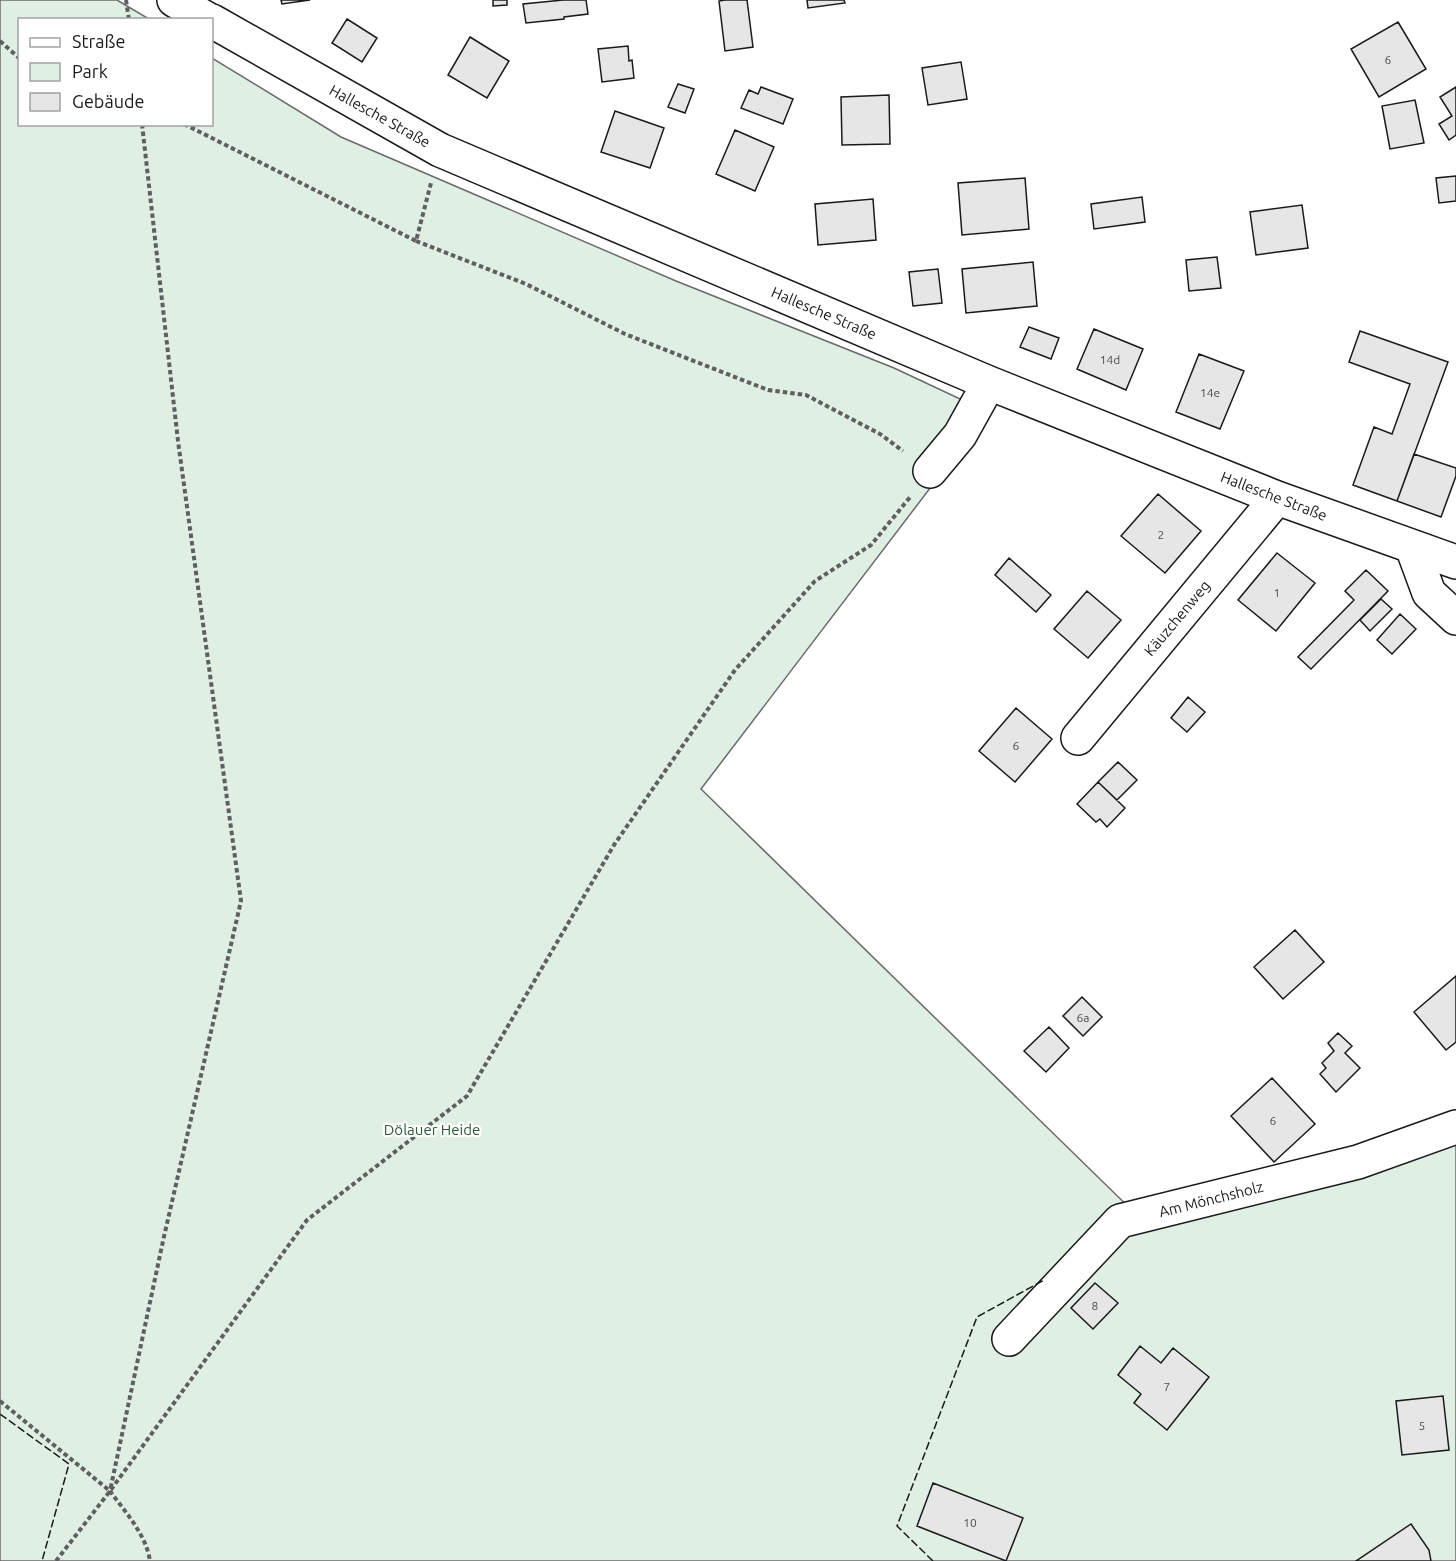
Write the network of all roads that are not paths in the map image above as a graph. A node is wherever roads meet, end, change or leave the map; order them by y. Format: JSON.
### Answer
{"nodes":[{"id":1,"x":174,"y":0,"type":"edge"},
{"id":2,"x":206,"y":18,"type":"edge"},
{"id":3,"x":213,"y":22,"type":"edge"},
{"id":4,"x":989,"y":383,"type":"junction"},
{"id":5,"x":930,"y":471,"type":"road end"},
{"id":6,"x":1276,"y":498,"type":"junction"},
{"id":7,"x":1413,"y":547,"type":"junction"},
{"id":8,"x":1456,"y":562,"type":"edge"},
{"id":9,"x":1456,"y":618,"type":"edge"},
{"id":10,"x":1078,"y":738,"type":"dead end"},
{"id":11,"x":1456,"y":1127,"type":"edge"},
{"id":12,"x":1009,"y":1339,"type":"dead end"}],
"edges":[{"from":1,"to":2,"type":"street","name":"Hallesche Straße"},
{"from":3,"to":4,"type":"street","name":"Hallesche Straße"},
{"from":4,"to":5,"type":"street"},
{"from":4,"to":6,"type":"street","name":"Hallesche Straße"},
{"from":6,"to":7,"type":"street","name":"Hallesche Straße"},
{"from":6,"to":10,"type":"street","name":"Käuzchenweg"},
{"from":7,"to":8,"type":"street","name":"Hallesche Straße"},
{"from":7,"to":9,"type":"street"},
{"from":11,"to":12,"type":"street","name":"Am Mönchsholz"}]}
